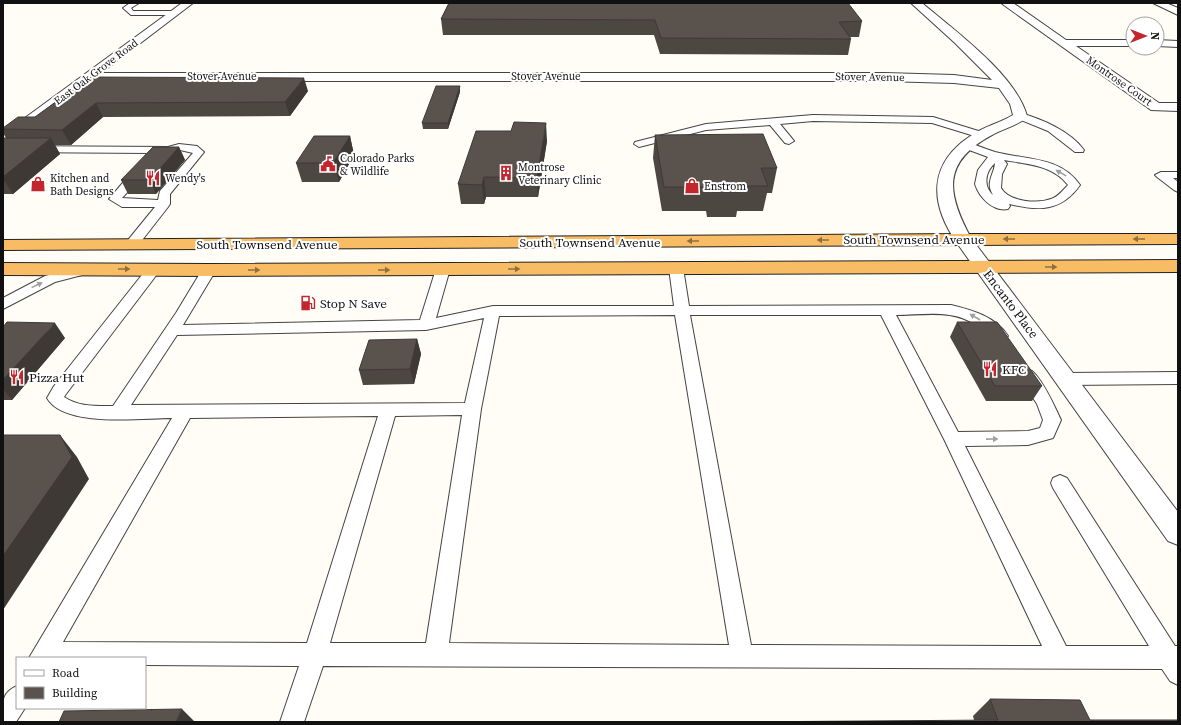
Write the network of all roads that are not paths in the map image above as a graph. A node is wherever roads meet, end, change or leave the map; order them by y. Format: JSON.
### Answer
{"nodes":[{"id":1,"x":135,"y":3,"type":"edge"},
{"id":2,"x":188,"y":3,"type":"edge"},
{"id":3,"x":916,"y":3,"type":"edge"},
{"id":4,"x":1006,"y":3,"type":"edge"},
{"id":5,"x":1158,"y":3,"type":"edge"},
{"id":6,"x":1178,"y":12,"type":"edge"},
{"id":7,"x":174,"y":13,"type":"junction"},
{"id":8,"x":1063,"y":43,"type":"junction"},
{"id":9,"x":1125,"y":43,"type":"edge"},
{"id":10,"x":1165,"y":44,"type":"edge"},
{"id":11,"x":1178,"y":44,"type":"edge"},
{"id":12,"x":89,"y":77,"type":"junction"},
{"id":13,"x":1003,"y":85,"type":"junction"},
{"id":14,"x":1178,"y":107,"type":"edge"},
{"id":15,"x":1020,"y":116,"type":"junction"},
{"id":16,"x":773,"y":122,"type":"junction"},
{"id":17,"x":981,"y":136,"type":"junction"},
{"id":18,"x":3,"y":140,"type":"edge"},
{"id":19,"x":789,"y":141,"type":"dead end"},
{"id":20,"x":639,"y":144,"type":"dead end"},
{"id":21,"x":965,"y":145,"type":"junction"},
{"id":22,"x":3,"y":149,"type":"edge"},
{"id":23,"x":168,"y":150,"type":"junction"},
{"id":24,"x":1079,"y":150,"type":"dead end"},
{"id":25,"x":996,"y":156,"type":"junction"},
{"id":26,"x":1178,"y":175,"type":"edge"},
{"id":27,"x":1178,"y":188,"type":"edge"},
{"id":28,"x":164,"y":199,"type":"junction"},
{"id":29,"x":963,"y":239,"type":"junction"},
{"id":30,"x":1178,"y":239,"type":"edge"},
{"id":31,"x":131,"y":245,"type":"junction"},
{"id":32,"x":3,"y":246,"type":"edge"},
{"id":33,"x":1178,"y":266,"type":"edge"},
{"id":34,"x":984,"y":267,"type":"junction"},
{"id":35,"x":676,"y":268,"type":"junction"},
{"id":36,"x":3,"y":269,"type":"edge"},
{"id":37,"x":154,"y":269,"type":"junction"},
{"id":38,"x":85,"y":270,"type":"junction"},
{"id":39,"x":209,"y":270,"type":"junction"},
{"id":40,"x":444,"y":270,"type":"junction"},
{"id":41,"x":3,"y":304,"type":"edge"},
{"id":42,"x":682,"y":310,"type":"junction"},
{"id":43,"x":886,"y":310,"type":"junction"},
{"id":44,"x":493,"y":311,"type":"junction"},
{"id":45,"x":426,"y":325,"type":"junction"},
{"id":46,"x":173,"y":330,"type":"junction"},
{"id":47,"x":1178,"y":378,"type":"edge"},
{"id":48,"x":1066,"y":379,"type":"junction"},
{"id":49,"x":472,"y":409,"type":"junction"},
{"id":50,"x":388,"y":410,"type":"junction"},
{"id":51,"x":185,"y":411,"type":"junction"},
{"id":52,"x":118,"y":412,"type":"junction"},
{"id":53,"x":953,"y":439,"type":"junction"},
{"id":54,"x":1060,"y":482,"type":"dead end"},
{"id":55,"x":1178,"y":533,"type":"edge"},
{"id":56,"x":315,"y":654,"type":"junction"},
{"id":57,"x":436,"y":654,"type":"junction"},
{"id":58,"x":43,"y":655,"type":"edge"},
{"id":59,"x":742,"y":656,"type":"junction"},
{"id":60,"x":1059,"y":657,"type":"junction"},
{"id":61,"x":1175,"y":663,"type":"edge"},
{"id":62,"x":16,"y":700,"type":"edge"},
{"id":63,"x":3,"y":721,"type":"edge"},
{"id":64,"x":292,"y":722,"type":"edge"}],
"edges":[{"from":1,"to":7,"type":"lane"},
{"from":2,"to":7,"type":"street","name":"East Oak Grove Road"},
{"from":3,"to":13,"type":"street"},
{"from":4,"to":8,"type":"street","name":"Montrose Court"},
{"from":5,"to":6,"type":"street"},
{"from":7,"to":12,"type":"street","name":"East Oak Grove Road"},
{"from":8,"to":9,"type":"street"},
{"from":8,"to":14,"type":"street","name":"Montrose Court"},
{"from":10,"to":11,"type":"street"},
{"from":12,"to":13,"type":"street","name":"Stover Avenue"},
{"from":12,"to":18,"type":"street","name":"East Oak Grove Road"},
{"from":13,"to":15,"type":"street"},
{"from":15,"to":17,"type":"street","name":"Encanto Place"},
{"from":15,"to":24,"type":"lane"},
{"from":16,"to":17,"type":"lane"},
{"from":16,"to":19,"type":"lane"},
{"from":16,"to":20,"type":"lane"},
{"from":17,"to":21,"type":"street","name":"Encanto Place"},
{"from":21,"to":25,"type":"lane"},
{"from":21,"to":29,"type":"street","name":"Encanto Place"},
{"from":22,"to":23,"type":"lane"},
{"from":23,"to":28,"type":"lane"},
{"from":23,"to":28,"type":"lane"},
{"from":25,"to":25,"type":"lane","one_way":true},
{"from":26,"to":27,"type":"lane"},
{"from":28,"to":31,"type":"lane"},
{"from":30,"to":29,"type":"highway","name":"South Townsend Avenue","one_way":true},
{"from":29,"to":31,"type":"highway","name":"South Townsend Avenue","one_way":true},
{"from":29,"to":34,"type":"street","name":"Encanto Place"},
{"from":31,"to":32,"type":"highway","name":"South Townsend Avenue"},
{"from":34,"to":33,"type":"highway","name":"South Townsend Avenue","one_way":true},
{"from":34,"to":35,"type":"highway","name":"South Townsend Avenue"},
{"from":34,"to":48,"type":"street","name":"Encanto Place"},
{"from":40,"to":35,"type":"highway","name":"South Townsend Avenue","one_way":true},
{"from":35,"to":42,"type":"lane"},
{"from":36,"to":38,"type":"highway","name":"South Townsend Avenue"},
{"from":38,"to":37,"type":"highway","name":"South Townsend Avenue","one_way":true},
{"from":37,"to":39,"type":"highway","name":"South Townsend Avenue"},
{"from":37,"to":52,"type":"lane"},
{"from":41,"to":38,"type":"lane","one_way":true},
{"from":39,"to":40,"type":"highway","name":"South Townsend Avenue","one_way":true},
{"from":39,"to":46,"type":"lane"},
{"from":40,"to":45,"type":"lane"},
{"from":42,"to":43,"type":"lane"},
{"from":42,"to":44,"type":"lane"},
{"from":42,"to":59,"type":"lane"},
{"from":43,"to":53,"type":"lane"},
{"from":53,"to":43,"type":"lane","one_way":true},
{"from":44,"to":45,"type":"lane"},
{"from":44,"to":49,"type":"lane"},
{"from":45,"to":46,"type":"lane"},
{"from":46,"to":52,"type":"lane"},
{"from":47,"to":48,"type":"lane"},
{"from":48,"to":55,"type":"street","name":"Encanto Place"},
{"from":49,"to":50,"type":"lane"},
{"from":49,"to":57,"type":"lane"},
{"from":50,"to":51,"type":"lane"},
{"from":50,"to":56,"type":"lane"},
{"from":51,"to":52,"type":"lane"},
{"from":51,"to":58,"type":"lane"},
{"from":53,"to":60,"type":"lane"},
{"from":54,"to":61,"type":"lane"},
{"from":56,"to":57,"type":"lane"},
{"from":56,"to":58,"type":"lane"},
{"from":56,"to":64,"type":"lane"},
{"from":57,"to":59,"type":"lane"},
{"from":59,"to":60,"type":"lane"},
{"from":60,"to":61,"type":"lane"},
{"from":62,"to":63,"type":"lane"}]}
